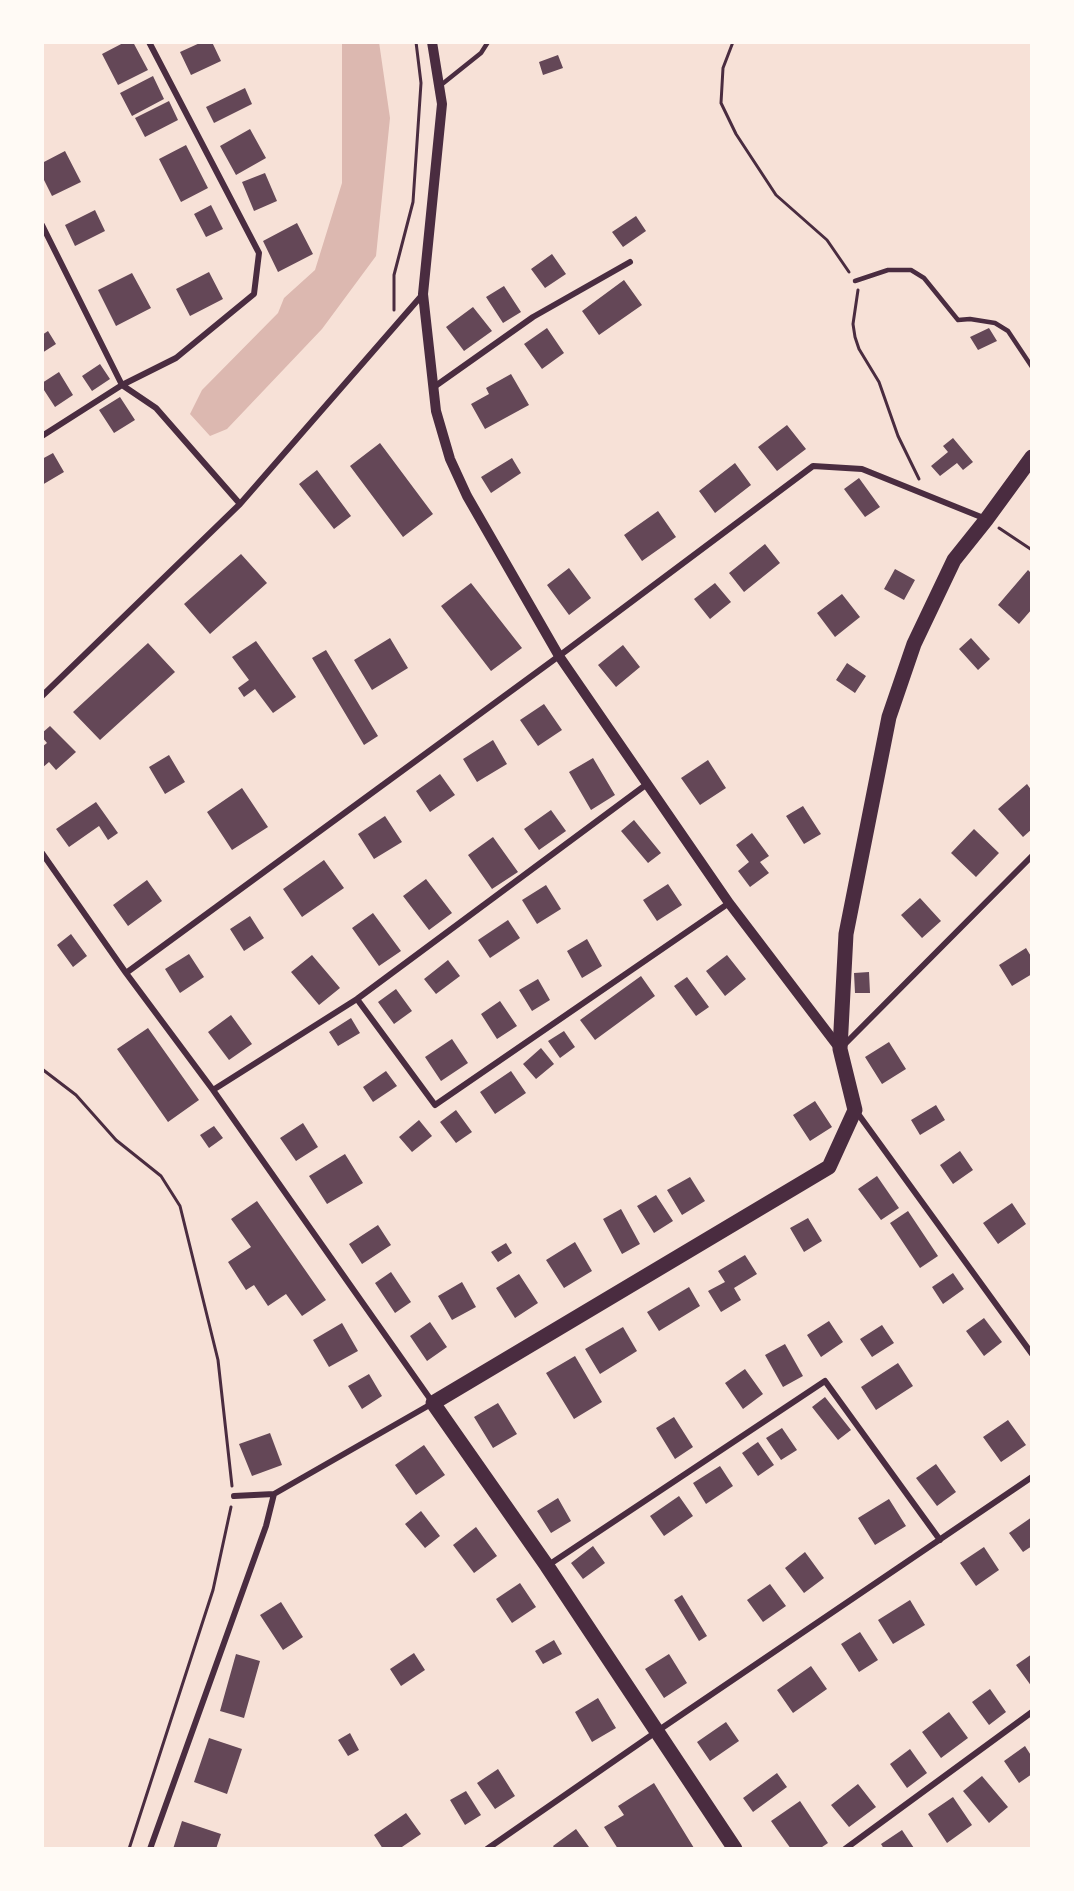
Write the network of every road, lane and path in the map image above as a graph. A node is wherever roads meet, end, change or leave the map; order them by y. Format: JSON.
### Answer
{"nodes":[{"id":1,"x":149,"y":42,"type":"edge"},
{"id":2,"x":416,"y":42,"type":"edge"},
{"id":3,"x":432,"y":42,"type":"edge"},
{"id":4,"x":488,"y":42,"type":"edge"},
{"id":5,"x":733,"y":42,"type":"edge"},
{"id":6,"x":439,"y":87,"type":"junction"},
{"id":7,"x":42,"y":225,"type":"edge"},
{"id":8,"x":630,"y":262,"type":"dead end"},
{"id":9,"x":855,"y":281,"type":"junction"},
{"id":10,"x":423,"y":294,"type":"junction"},
{"id":11,"x":394,"y":327,"type":"junction"},
{"id":12,"x":1032,"y":367,"type":"edge"},
{"id":13,"x":122,"y":385,"type":"junction"},
{"id":14,"x":434,"y":387,"type":"junction"},
{"id":15,"x":42,"y":436,"type":"edge"},
{"id":16,"x":1032,"y":457,"type":"edge"},
{"id":17,"x":928,"y":496,"type":"junction"},
{"id":18,"x":240,"y":504,"type":"junction"},
{"id":19,"x":986,"y":520,"type":"junction"},
{"id":20,"x":1032,"y":550,"type":"edge"},
{"id":21,"x":559,"y":656,"type":"junction"},
{"id":22,"x":42,"y":696,"type":"edge"},
{"id":23,"x":647,"y":784,"type":"junction"},
{"id":24,"x":42,"y":853,"type":"edge"},
{"id":25,"x":1032,"y":856,"type":"edge"},
{"id":26,"x":729,"y":903,"type":"junction"},
{"id":27,"x":126,"y":973,"type":"junction"},
{"id":28,"x":357,"y":999,"type":"junction"},
{"id":29,"x":840,"y":1049,"type":"junction"},
{"id":30,"x":42,"y":1070,"type":"edge"},
{"id":31,"x":213,"y":1090,"type":"junction"},
{"id":32,"x":855,"y":1110,"type":"junction"},
{"id":33,"x":1032,"y":1354,"type":"edge"},
{"id":34,"x":433,"y":1403,"type":"junction"},
{"id":35,"x":1032,"y":1477,"type":"edge"},
{"id":36,"x":274,"y":1494,"type":"junction"},
{"id":37,"x":234,"y":1496,"type":"junction"},
{"id":38,"x":940,"y":1540,"type":"junction"},
{"id":39,"x":547,"y":1566,"type":"junction"},
{"id":40,"x":1032,"y":1712,"type":"edge"},
{"id":41,"x":656,"y":1732,"type":"junction"},
{"id":42,"x":129,"y":1849,"type":"edge"},
{"id":43,"x":150,"y":1849,"type":"edge"},
{"id":44,"x":487,"y":1849,"type":"edge"},
{"id":45,"x":735,"y":1849,"type":"edge"},
{"id":46,"x":845,"y":1849,"type":"edge"}],
"edges":[{"from":1,"to":13,"type":"street"},
{"from":2,"to":11,"type":"path"},
{"from":3,"to":6,"type":"street"},
{"from":4,"to":6,"type":"lane"},
{"from":5,"to":9,"type":"path"},
{"from":6,"to":10,"type":"street"},
{"from":7,"to":13,"type":"street"},
{"from":8,"to":14,"type":"street"},
{"from":9,"to":12,"type":"lane"},
{"from":9,"to":17,"type":"path"},
{"from":10,"to":11,"type":"street"},
{"from":10,"to":14,"type":"street"},
{"from":11,"to":18,"type":"street"},
{"from":13,"to":15,"type":"street"},
{"from":13,"to":18,"type":"street"},
{"from":14,"to":21,"type":"street"},
{"from":16,"to":19,"type":"main road"},
{"from":17,"to":19,"type":"street"},
{"from":17,"to":21,"type":"street"},
{"from":18,"to":22,"type":"street"},
{"from":19,"to":20,"type":"path"},
{"from":19,"to":29,"type":"main road"},
{"from":21,"to":23,"type":"street"},
{"from":21,"to":27,"type":"street"},
{"from":23,"to":26,"type":"street"},
{"from":23,"to":28,"type":"street"},
{"from":24,"to":27,"type":"street"},
{"from":25,"to":29,"type":"street"},
{"from":26,"to":28,"type":"street"},
{"from":26,"to":29,"type":"street"},
{"from":27,"to":31,"type":"street"},
{"from":28,"to":31,"type":"street"},
{"from":29,"to":32,"type":"main road"},
{"from":30,"to":37,"type":"path"},
{"from":31,"to":34,"type":"street"},
{"from":32,"to":33,"type":"street"},
{"from":32,"to":34,"type":"main road"},
{"from":34,"to":36,"type":"street"},
{"from":34,"to":39,"type":"main road"},
{"from":35,"to":38,"type":"street"},
{"from":36,"to":37,"type":"street"},
{"from":36,"to":43,"type":"street"},
{"from":37,"to":42,"type":"path"},
{"from":38,"to":39,"type":"street"},
{"from":38,"to":41,"type":"street"},
{"from":39,"to":41,"type":"main road"},
{"from":40,"to":46,"type":"street"},
{"from":41,"to":44,"type":"street"},
{"from":41,"to":45,"type":"main road"}]}
